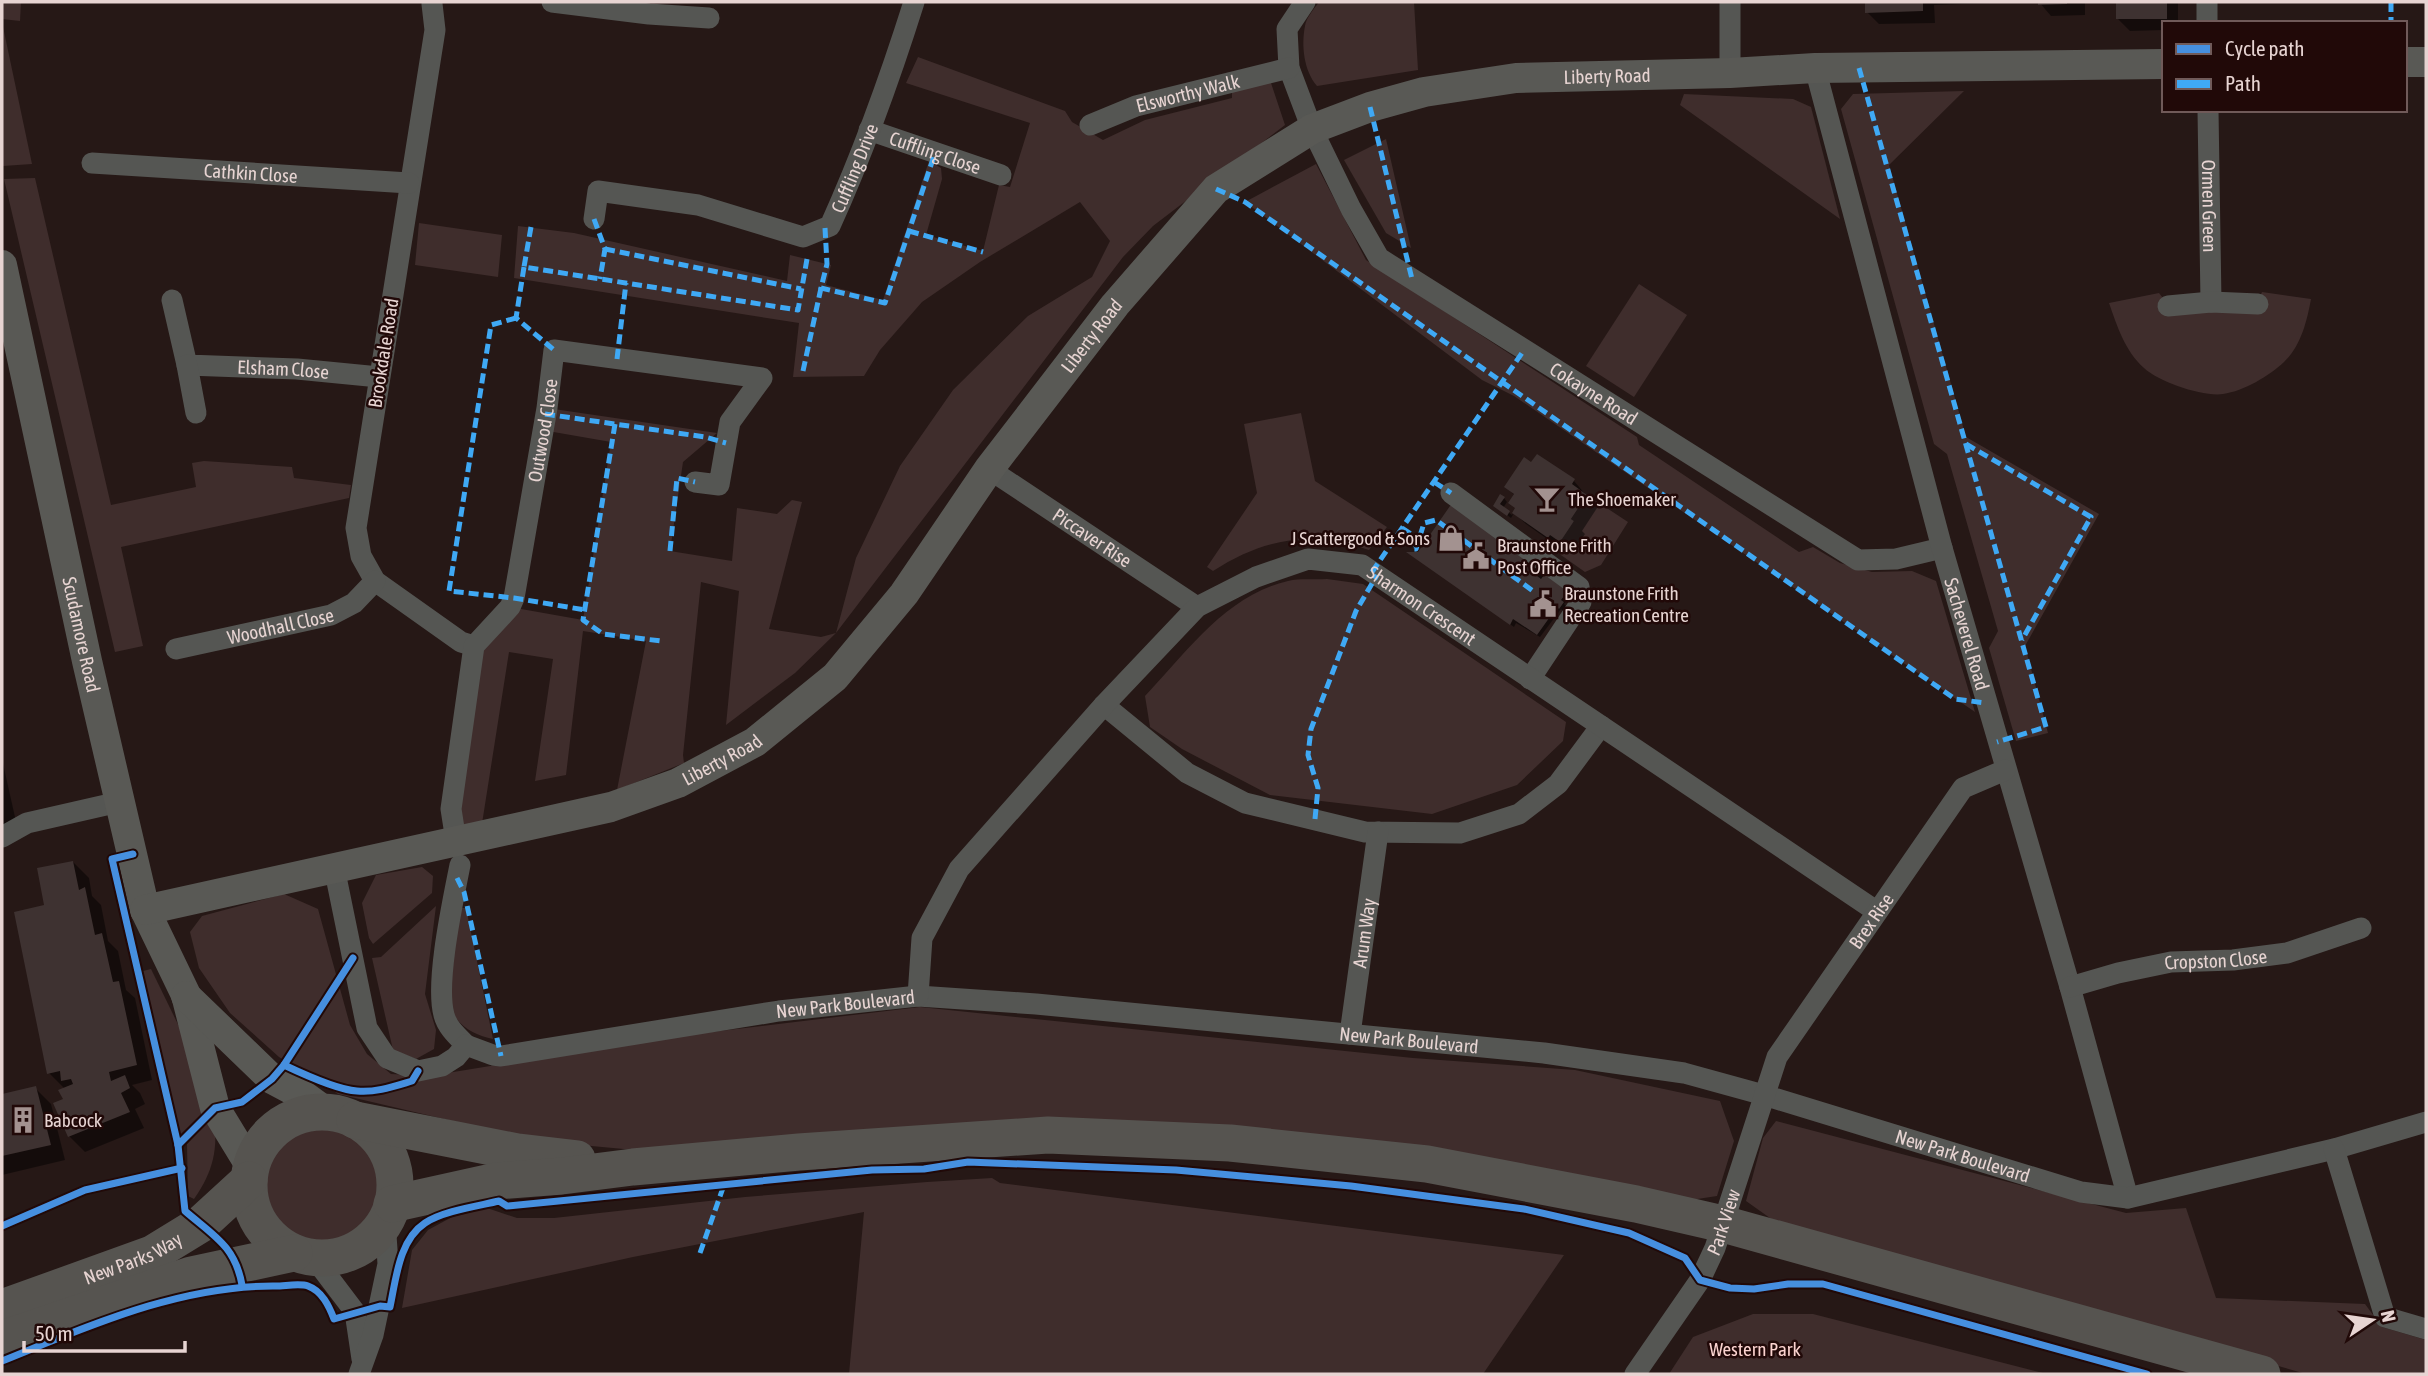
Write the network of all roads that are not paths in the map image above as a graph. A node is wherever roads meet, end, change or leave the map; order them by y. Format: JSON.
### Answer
{"nodes":[{"id":1,"x":433,"y":2,"type":"edge"},
{"id":2,"x":552,"y":2,"type":"edge"},
{"id":3,"x":914,"y":2,"type":"edge"},
{"id":4,"x":1304,"y":2,"type":"edge"},
{"id":5,"x":1730,"y":2,"type":"edge"},
{"id":6,"x":2207,"y":2,"type":"edge"},
{"id":7,"x":709,"y":18,"type":"dead end"},
{"id":8,"x":2207,"y":21,"type":"edge"},
{"id":9,"x":2407,"y":62,"type":"edge"},
{"id":10,"x":2426,"y":62,"type":"edge"},
{"id":11,"x":2162,"y":64,"type":"edge"},
{"id":12,"x":1289,"y":68,"type":"junction"},
{"id":13,"x":1815,"y":68,"type":"junction"},
{"id":14,"x":1730,"y":73,"type":"junction"},
{"id":15,"x":2208,"y":112,"type":"edge"},
{"id":16,"x":1090,"y":125,"type":"dead end"},
{"id":17,"x":1312,"y":129,"type":"junction"},
{"id":18,"x":869,"y":130,"type":"junction"},
{"id":19,"x":92,"y":163,"type":"dead end"},
{"id":20,"x":1001,"y":175,"type":"dead end"},
{"id":21,"x":409,"y":183,"type":"junction"},
{"id":22,"x":594,"y":219,"type":"dead end"},
{"id":23,"x":2,"y":265,"type":"edge"},
{"id":24,"x":172,"y":300,"type":"dead end"},
{"id":25,"x":2211,"y":302,"type":"junction"},
{"id":26,"x":2258,"y":304,"type":"dead end"},
{"id":27,"x":2168,"y":306,"type":"dead end"},
{"id":28,"x":187,"y":365,"type":"junction"},
{"id":29,"x":379,"y":377,"type":"junction"},
{"id":30,"x":196,"y":413,"type":"dead end"},
{"id":31,"x":989,"y":469,"type":"junction"},
{"id":32,"x":695,"y":482,"type":"dead end"},
{"id":33,"x":1451,"y":493,"type":"dead end"},
{"id":34,"x":1942,"y":548,"type":"junction"},
{"id":35,"x":374,"y":581,"type":"junction"},
{"id":36,"x":1197,"y":607,"type":"junction"},
{"id":37,"x":474,"y":646,"type":"junction"},
{"id":38,"x":176,"y":649,"type":"dead end"},
{"id":39,"x":1530,"y":679,"type":"junction"},
{"id":40,"x":1104,"y":705,"type":"junction"},
{"id":41,"x":1601,"y":726,"type":"junction"},
{"id":42,"x":2005,"y":770,"type":"junction"},
{"id":43,"x":119,"y":802,"type":"junction"},
{"id":44,"x":1378,"y":832,"type":"junction"},
{"id":45,"x":2,"y":837,"type":"edge"},
{"id":46,"x":458,"y":853,"type":"junction"},
{"id":47,"x":334,"y":867,"type":"junction"},
{"id":48,"x":145,"y":910,"type":"junction"},
{"id":49,"x":1876,"y":911,"type":"junction"},
{"id":50,"x":2361,"y":928,"type":"dead end"},
{"id":51,"x":2070,"y":987,"type":"junction"},
{"id":52,"x":186,"y":995,"type":"junction"},
{"id":53,"x":918,"y":996,"type":"junction"},
{"id":54,"x":1350,"y":1034,"type":"junction"},
{"id":55,"x":466,"y":1045,"type":"junction"},
{"id":56,"x":1764,"y":1095,"type":"junction"},
{"id":57,"x":340,"y":1116,"type":"junction"},
{"id":58,"x":2426,"y":1122,"type":"edge"},
{"id":59,"x":2334,"y":1149,"type":"junction"},
{"id":60,"x":633,"y":1167,"type":"junction"},
{"id":61,"x":250,"y":1173,"type":"junction"},
{"id":62,"x":2128,"y":1198,"type":"junction"},
{"id":63,"x":389,"y":1212,"type":"junction"},
{"id":64,"x":1723,"y":1224,"type":"junction"},
{"id":65,"x":304,"y":1256,"type":"junction"},
{"id":66,"x":2,"y":1308,"type":"edge"},
{"id":67,"x":2426,"y":1329,"type":"edge"},
{"id":68,"x":2,"y":1339,"type":"edge"},
{"id":69,"x":360,"y":1368,"type":"edge"},
{"id":70,"x":1635,"y":1374,"type":"edge"},
{"id":71,"x":2262,"y":1374,"type":"edge"}],
"edges":[{"from":1,"to":21,"type":"street","name":"Brookdale Road"},
{"from":2,"to":7,"type":"street"},
{"from":3,"to":18,"type":"street","name":"Cuffling Drive"},
{"from":4,"to":12,"type":"street","name":"Cokayne Road"},
{"from":5,"to":14,"type":"street"},
{"from":6,"to":8,"type":"street"},
{"from":9,"to":10,"type":"street"},
{"from":11,"to":13,"type":"street","name":"Liberty Road"},
{"from":12,"to":16,"type":"street","name":"Elsworthy Walk"},
{"from":12,"to":17,"type":"street","name":"Cokayne Road"},
{"from":13,"to":14,"type":"street","name":"Liberty Road"},
{"from":13,"to":34,"type":"street","name":"Sacheverel Road"},
{"from":14,"to":17,"type":"street","name":"Liberty Road"},
{"from":15,"to":25,"type":"street","name":"Ormen Green"},
{"from":17,"to":31,"type":"street","name":"Liberty Road"},
{"from":17,"to":34,"type":"street","name":"Cokayne Road"},
{"from":18,"to":20,"type":"street","name":"Cuffling Close"},
{"from":18,"to":22,"type":"street","name":"Cuffling Drive"},
{"from":19,"to":21,"type":"street","name":"Cathkin Close"},
{"from":21,"to":29,"type":"street","name":"Brookdale Road"},
{"from":23,"to":43,"type":"street","name":"Scudamore Road"},
{"from":24,"to":28,"type":"street"},
{"from":25,"to":26,"type":"street"},
{"from":25,"to":27,"type":"street"},
{"from":28,"to":29,"type":"street","name":"Elsham Close"},
{"from":28,"to":30,"type":"street"},
{"from":29,"to":35,"type":"street","name":"Brookdale Road"},
{"from":31,"to":36,"type":"street","name":"Piccaver Rise"},
{"from":31,"to":46,"type":"street","name":"Liberty Road"},
{"from":32,"to":37,"type":"street","name":"Outwood Close"},
{"from":33,"to":39,"type":"street"},
{"from":34,"to":42,"type":"street","name":"Sacheverel Road"},
{"from":35,"to":37,"type":"street"},
{"from":35,"to":38,"type":"street","name":"Woodhall Close"},
{"from":36,"to":39,"type":"street","name":"Sharmon Crescent"},
{"from":36,"to":40,"type":"street","name":"Sharmon Crescent"},
{"from":37,"to":46,"type":"street"},
{"from":39,"to":41,"type":"street","name":"Sharmon Crescent"},
{"from":40,"to":44,"type":"street"},
{"from":40,"to":53,"type":"street","name":"Sharmon Crescent"},
{"from":41,"to":44,"type":"street"},
{"from":41,"to":49,"type":"street","name":"Sharmon Crescent"},
{"from":42,"to":49,"type":"street","name":"Brex Rise"},
{"from":42,"to":51,"type":"street","name":"Sacheverel Road"},
{"from":43,"to":45,"type":"street"},
{"from":43,"to":48,"type":"street","name":"Scudamore Road"},
{"from":44,"to":54,"type":"street","name":"Arum Way"},
{"from":46,"to":47,"type":"street","name":"Liberty Road"},
{"from":46,"to":55,"type":"street"},
{"from":47,"to":48,"type":"street","name":"Liberty Road"},
{"from":47,"to":55,"type":"street"},
{"from":48,"to":52,"type":"street","name":"Scudamore Road"},
{"from":49,"to":56,"type":"street","name":"Brex Rise"},
{"from":50,"to":51,"type":"street","name":"Cropston Close"},
{"from":51,"to":62,"type":"street","name":"Sacheverel Road"},
{"from":52,"to":57,"type":"street","name":"Scudamore Road"},
{"from":52,"to":61,"type":"street","name":"Scudamore Road"},
{"from":53,"to":54,"type":"street","name":"New Park Boulevard"},
{"from":53,"to":55,"type":"street","name":"New Park Boulevard"},
{"from":54,"to":56,"type":"street","name":"New Park Boulevard"},
{"from":56,"to":62,"type":"street","name":"New Park Boulevard"},
{"from":56,"to":64,"type":"street","name":"Park View"},
{"from":57,"to":60,"type":"highway"},
{"from":57,"to":61,"type":"highway"},
{"from":57,"to":63,"type":"highway"},
{"from":58,"to":59,"type":"street","name":"New Park Boulevard"},
{"from":59,"to":62,"type":"street","name":"New Park Boulevard"},
{"from":59,"to":67,"type":"street"},
{"from":60,"to":63,"type":"highway"},
{"from":60,"to":64,"type":"highway"},
{"from":61,"to":65,"type":"highway"},
{"from":61,"to":66,"type":"highway","name":"New Parks Way"},
{"from":63,"to":65,"type":"highway"},
{"from":63,"to":69,"type":"street"},
{"from":64,"to":70,"type":"street","name":"Park View"},
{"from":64,"to":71,"type":"highway"},
{"from":65,"to":68,"type":"highway","name":"New Parks Way"},
{"from":65,"to":69,"type":"street"}]}
